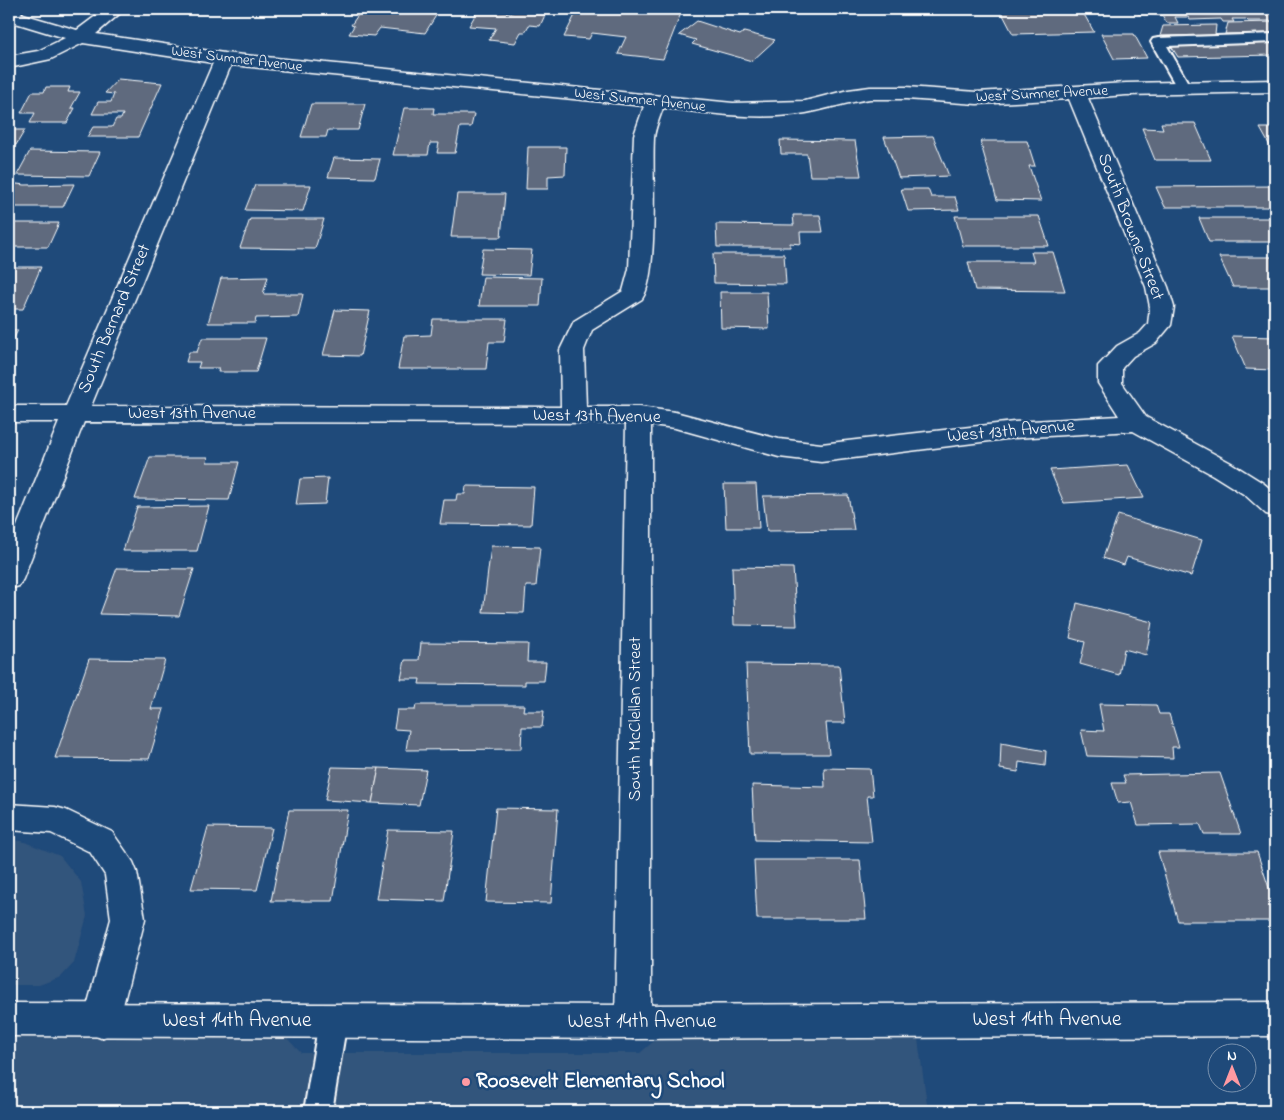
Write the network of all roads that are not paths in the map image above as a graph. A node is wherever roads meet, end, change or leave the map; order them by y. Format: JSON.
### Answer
{"nodes":[{"id":1,"x":15,"y":9,"type":"edge"},
{"id":2,"x":116,"y":9,"type":"edge"},
{"id":3,"x":9,"y":10,"type":"edge"},
{"id":4,"x":9,"y":15,"type":"edge"},
{"id":5,"x":80,"y":37,"type":"junction"},
{"id":6,"x":1275,"y":38,"type":"edge"},
{"id":7,"x":224,"y":59,"type":"junction"},
{"id":8,"x":9,"y":62,"type":"edge"},
{"id":9,"x":1275,"y":86,"type":"edge"},
{"id":10,"x":1184,"y":88,"type":"junction"},
{"id":11,"x":1076,"y":93,"type":"junction"},
{"id":12,"x":655,"y":101,"type":"junction"},
{"id":13,"x":9,"y":414,"type":"edge"},
{"id":14,"x":75,"y":414,"type":"junction"},
{"id":15,"x":574,"y":415,"type":"junction"},
{"id":16,"x":639,"y":415,"type":"junction"},
{"id":17,"x":1137,"y":423,"type":"junction"},
{"id":18,"x":1275,"y":507,"type":"edge"},
{"id":19,"x":9,"y":579,"type":"edge"},
{"id":20,"x":9,"y":817,"type":"edge"},
{"id":21,"x":1275,"y":1019,"type":"edge"},
{"id":22,"x":9,"y":1020,"type":"edge"},
{"id":23,"x":101,"y":1020,"type":"junction"},
{"id":24,"x":333,"y":1021,"type":"junction"},
{"id":25,"x":634,"y":1022,"type":"junction"},
{"id":26,"x":318,"y":1111,"type":"edge"}],
"edges":[{"from":1,"to":3,"type":"street"},
{"from":2,"to":5,"type":"street"},
{"from":4,"to":5,"type":"street","name":"West Sumner Avenue"},
{"from":5,"to":7,"type":"street","name":"West Sumner Avenue"},
{"from":5,"to":8,"type":"street"},
{"from":6,"to":10,"type":"lane"},
{"from":7,"to":12,"type":"street","name":"West Sumner Avenue"},
{"from":7,"to":14,"type":"street","name":"South Bernard Street"},
{"from":9,"to":10,"type":"street","name":"West Sumner Avenue"},
{"from":10,"to":11,"type":"street","name":"West Sumner Avenue"},
{"from":11,"to":12,"type":"street","name":"West Sumner Avenue"},
{"from":11,"to":17,"type":"street","name":"South Browne Street"},
{"from":12,"to":15,"type":"street"},
{"from":13,"to":14,"type":"street","name":"West 13th Avenue"},
{"from":14,"to":15,"type":"street","name":"West 13th Avenue"},
{"from":14,"to":19,"type":"street","name":"South Bernard Street"},
{"from":15,"to":16,"type":"street","name":"West 13th Avenue"},
{"from":16,"to":17,"type":"street","name":"West 13th Avenue"},
{"from":16,"to":25,"type":"street","name":"South McClellan Street"},
{"from":17,"to":18,"type":"street"},
{"from":20,"to":23,"type":"street"},
{"from":21,"to":25,"type":"street","name":"West 14th Avenue"},
{"from":22,"to":23,"type":"street","name":"West 14th Avenue"},
{"from":23,"to":24,"type":"street","name":"West 14th Avenue"},
{"from":24,"to":25,"type":"street","name":"West 14th Avenue"},
{"from":24,"to":26,"type":"lane"}]}
